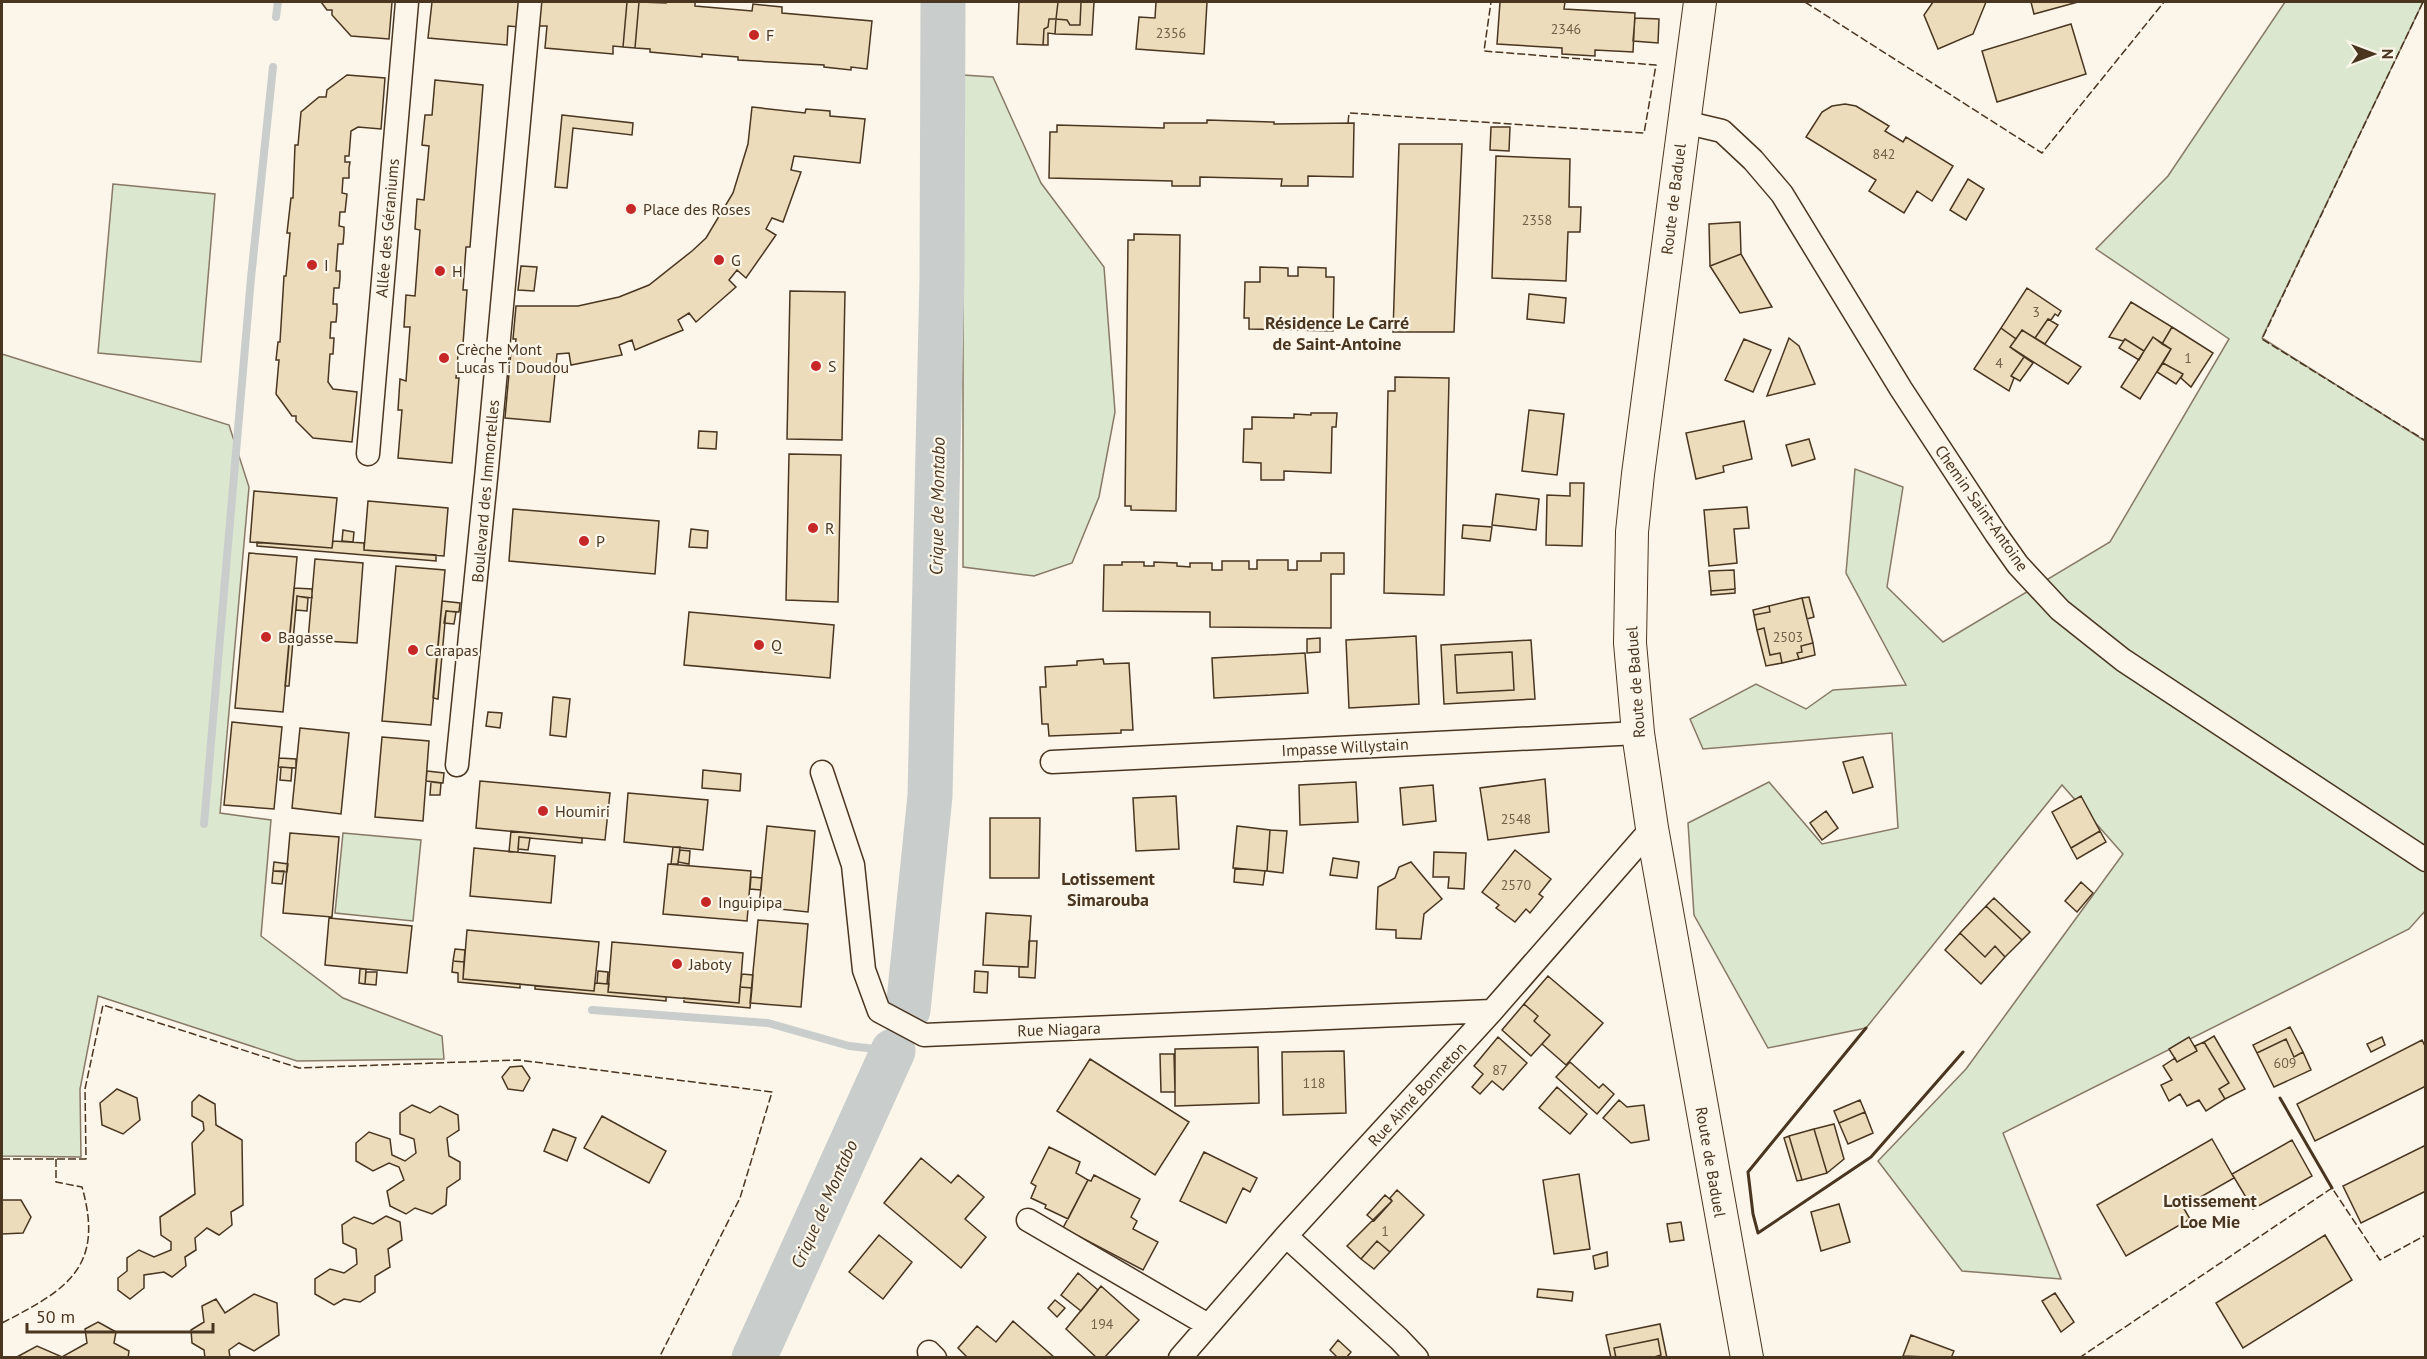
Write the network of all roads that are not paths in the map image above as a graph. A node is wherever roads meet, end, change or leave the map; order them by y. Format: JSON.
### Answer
{"nodes":[{"id":1,"x":407,"y":2,"type":"edge"},
{"id":2,"x":530,"y":2,"type":"edge"},
{"id":3,"x":1700,"y":2,"type":"edge"},
{"id":4,"x":1684,"y":122,"type":"junction"},
{"id":5,"x":368,"y":454,"type":"dead end"},
{"id":6,"x":1638,"y":733,"type":"junction"},
{"id":7,"x":1052,"y":762,"type":"dead end"},
{"id":8,"x":457,"y":765,"type":"dead end"},
{"id":9,"x":822,"y":772,"type":"dead end"},
{"id":10,"x":1652,"y":828,"type":"junction"},
{"id":11,"x":2426,"y":860,"type":"edge"},
{"id":12,"x":1492,"y":1011,"type":"junction"},
{"id":13,"x":1028,"y":1220,"type":"dead end"},
{"id":14,"x":1286,"y":1236,"type":"junction"},
{"id":15,"x":1208,"y":1324,"type":"junction"},
{"id":16,"x":1180,"y":1358,"type":"edge"},
{"id":17,"x":1417,"y":1358,"type":"edge"},
{"id":18,"x":1747,"y":1358,"type":"edge"}],
"edges":[{"from":1,"to":5,"type":"street","name":"Allée des Géraniums"},
{"from":2,"to":8,"type":"street","name":"Boulevard des Immortelles"},
{"from":3,"to":4,"type":"main road","name":"Route de Baduel"},
{"from":4,"to":6,"type":"main road","name":"Route de Baduel"},
{"from":4,"to":11,"type":"street","name":"Chemin Saint-Antoine"},
{"from":6,"to":7,"type":"street","name":"Impasse Willystain"},
{"from":6,"to":10,"type":"main road","name":"Route de Baduel"},
{"from":9,"to":12,"type":"street","name":"Rue Niagara"},
{"from":10,"to":12,"type":"street","name":"Rue Aimé Bonneton"},
{"from":10,"to":18,"type":"main road","name":"Route de Baduel"},
{"from":12,"to":14,"type":"street","name":"Rue Aimé Bonneton"},
{"from":13,"to":15,"type":"street"},
{"from":14,"to":15,"type":"street","name":"Rue Aimé Bonneton"},
{"from":14,"to":17,"type":"street"},
{"from":15,"to":16,"type":"street","name":"Rue Aimé Bonneton"}]}
